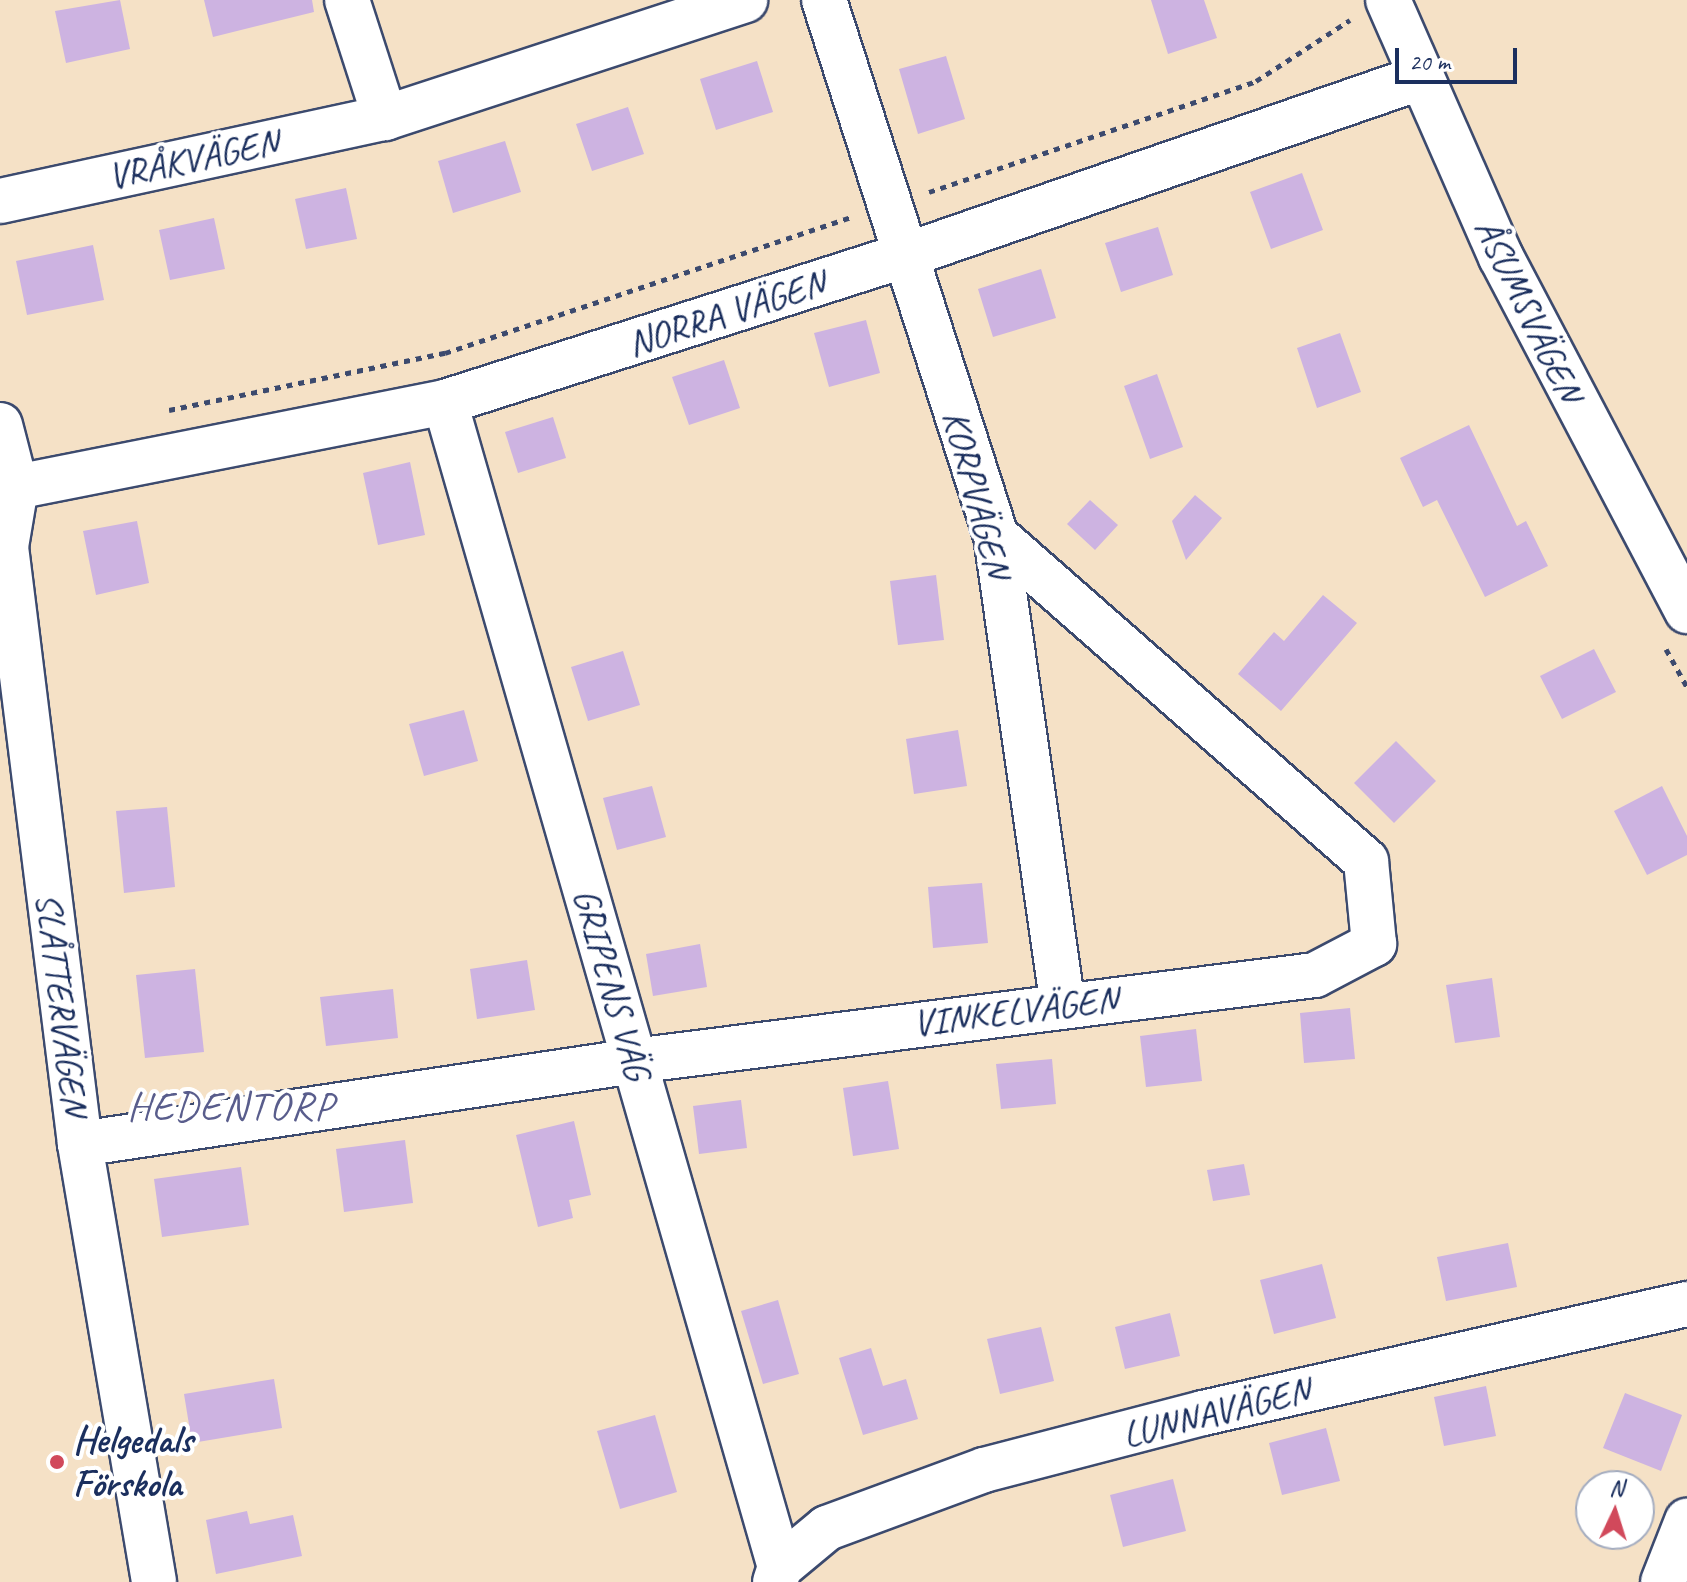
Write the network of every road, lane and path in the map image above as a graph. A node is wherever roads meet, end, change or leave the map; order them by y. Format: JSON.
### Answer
{"nodes":[{"id":1,"x":347,"y":0,"type":"edge"},
{"id":2,"x":745,"y":0,"type":"edge"},
{"id":3,"x":824,"y":0,"type":"edge"},
{"id":4,"x":1370,"y":10,"type":"edge"},
{"id":5,"x":1419,"y":78,"type":"junction"},
{"id":6,"x":385,"y":118,"type":"junction"},
{"id":7,"x":0,"y":201,"type":"edge"},
{"id":8,"x":890,"y":204,"type":"junction"},
{"id":9,"x":907,"y":255,"type":"junction"},
{"id":10,"x":445,"y":402,"type":"junction"},
{"id":11,"x":154,"y":412,"type":"dead end"},
{"id":12,"x":0,"y":425,"type":"edge"},
{"id":13,"x":16,"y":487,"type":"junction"},
{"id":14,"x":996,"y":536,"type":"junction"},
{"id":15,"x":1687,"y":611,"type":"edge"},
{"id":16,"x":1063,"y":1004,"type":"junction"},
{"id":17,"x":634,"y":1061,"type":"junction"},
{"id":18,"x":80,"y":1144,"type":"junction"},
{"id":19,"x":1687,"y":1304,"type":"edge"},
{"id":20,"x":1687,"y":1521,"type":"edge"},
{"id":21,"x":777,"y":1574,"type":"edge"},
{"id":22,"x":154,"y":1582,"type":"edge"},
{"id":23,"x":1663,"y":1582,"type":"edge"}],
"edges":[{"from":1,"to":6,"type":"street"},
{"from":2,"to":6,"type":"street","name":"VRÅKVÄGEN"},
{"from":3,"to":8,"type":"street","name":"KORPVÄGEN"},
{"from":4,"to":5,"type":"street","name":"ÅSUMSVÄGEN"},
{"from":4,"to":8,"type":"path"},
{"from":5,"to":9,"type":"street","name":"NORRA VÄGEN"},
{"from":5,"to":15,"type":"street","name":"ÅSUMSVÄGEN"},
{"from":6,"to":7,"type":"street","name":"VRÅKVÄGEN"},
{"from":8,"to":9,"type":"street","name":"KORPVÄGEN"},
{"from":8,"to":11,"type":"path"},
{"from":9,"to":10,"type":"street","name":"NORRA VÄGEN"},
{"from":9,"to":14,"type":"street","name":"KORPVÄGEN"},
{"from":10,"to":13,"type":"street","name":"NORRA VÄGEN"},
{"from":10,"to":17,"type":"street","name":"GRIPENS VÄG"},
{"from":12,"to":13,"type":"street","name":"SLÅTTERVÄGEN"},
{"from":13,"to":18,"type":"street","name":"SLÅTTERVÄGEN"},
{"from":14,"to":16,"type":"street","name":"KORPVÄGEN"},
{"from":14,"to":16,"type":"street","name":"VINKELVÄGEN"},
{"from":16,"to":17,"type":"street","name":"VINKELVÄGEN"},
{"from":17,"to":18,"type":"street","name":"VINKELVÄGEN"},
{"from":17,"to":21,"type":"street","name":"GRIPENS VÄG"},
{"from":18,"to":22,"type":"street","name":"SLÅTTERVÄGEN"},
{"from":19,"to":21,"type":"street","name":"LUNNAVÄGEN"},
{"from":20,"to":23,"type":"street"}]}
